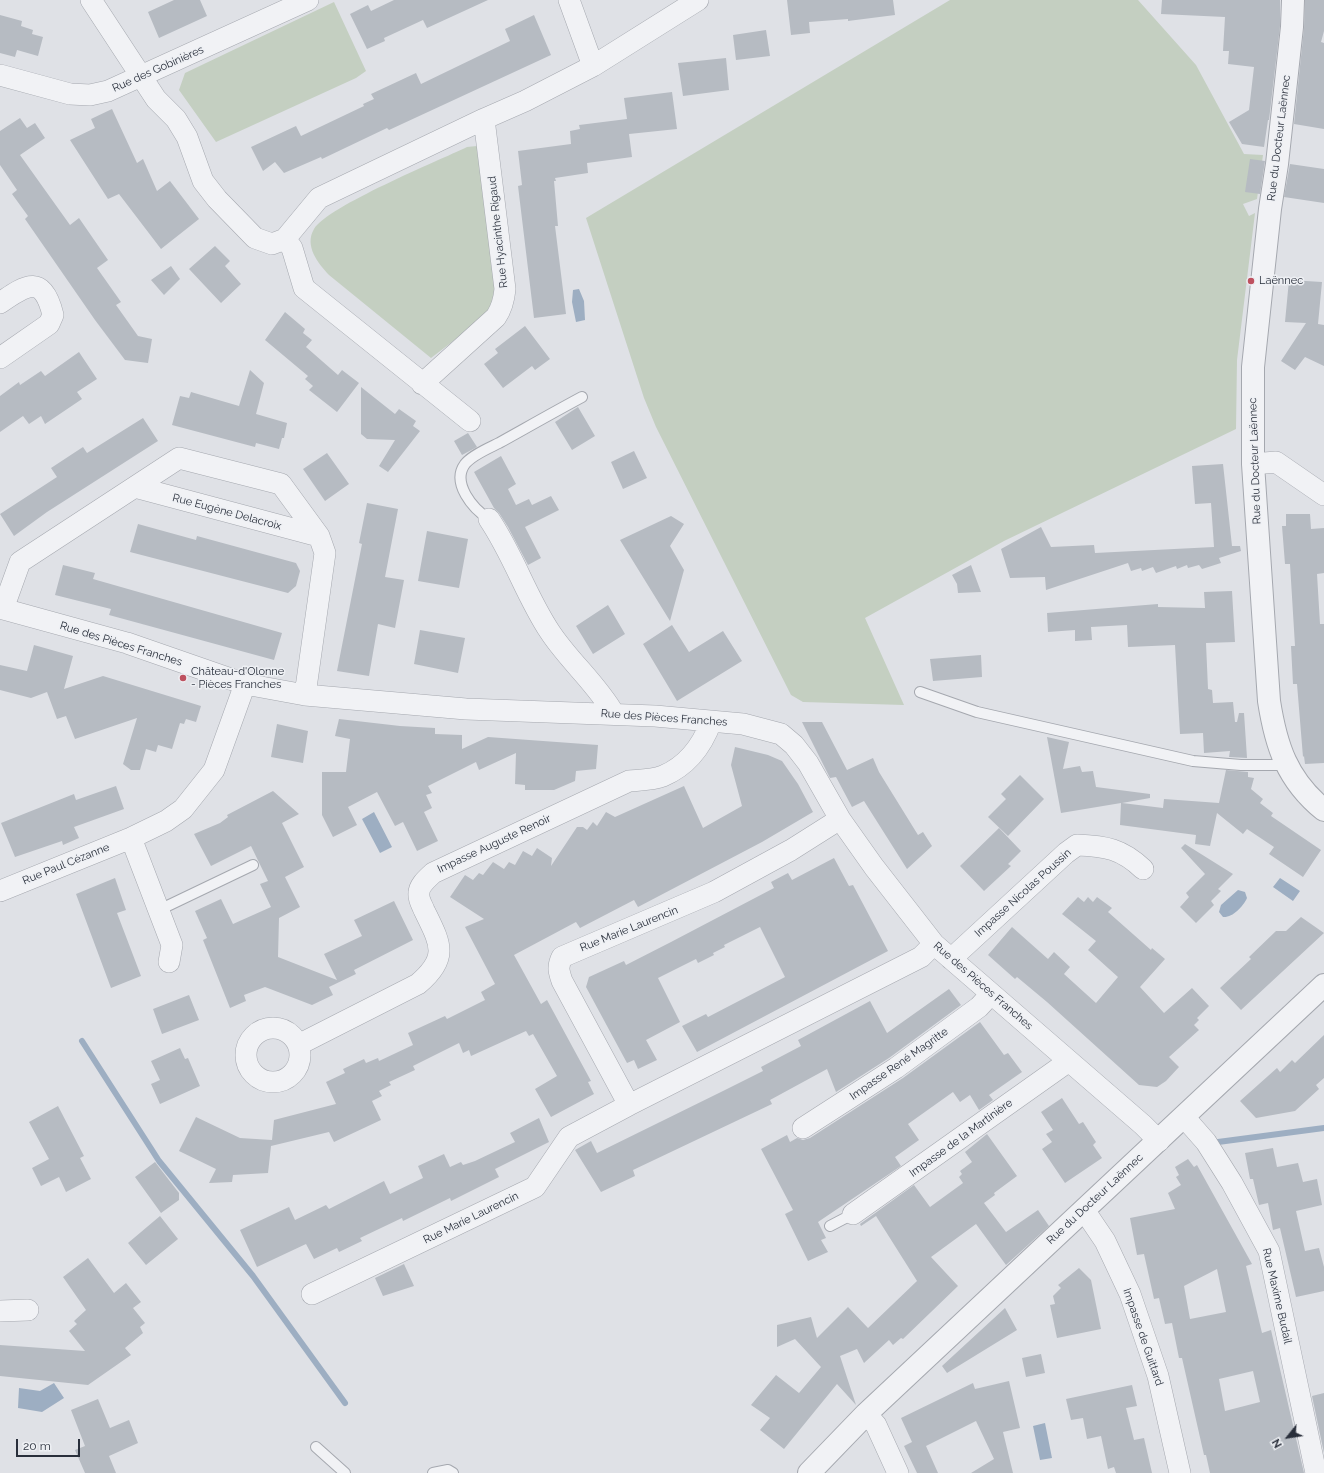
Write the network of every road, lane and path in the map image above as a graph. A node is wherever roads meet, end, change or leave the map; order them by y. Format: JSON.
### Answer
{"nodes":[{"id":1,"x":91,"y":0,"type":"edge"},
{"id":2,"x":308,"y":0,"type":"edge"},
{"id":3,"x":569,"y":0,"type":"edge"},
{"id":4,"x":698,"y":0,"type":"edge"},
{"id":5,"x":1293,"y":0,"type":"edge"},
{"id":6,"x":594,"y":66,"type":"junction"},
{"id":7,"x":0,"y":75,"type":"edge"},
{"id":8,"x":141,"y":77,"type":"junction"},
{"id":9,"x":484,"y":119,"type":"junction"},
{"id":10,"x":285,"y":239,"type":"junction"},
{"id":11,"x":0,"y":303,"type":"edge"},
{"id":12,"x":0,"y":358,"type":"edge"},
{"id":13,"x":422,"y":384,"type":"junction"},
{"id":14,"x":582,"y":397,"type":"dead end"},
{"id":15,"x":470,"y":421,"type":"dead end"},
{"id":16,"x":1253,"y":464,"type":"junction"},
{"id":17,"x":135,"y":487,"type":"junction"},
{"id":18,"x":1324,"y":495,"type":"edge"},
{"id":19,"x":489,"y":519,"type":"joint"},
{"id":20,"x":319,"y":536,"type":"junction"},
{"id":21,"x":1,"y":609,"type":"edge"},
{"id":22,"x":245,"y":684,"type":"junction"},
{"id":23,"x":920,"y":692,"type":"dead end"},
{"id":24,"x":305,"y":695,"type":"junction"},
{"id":25,"x":614,"y":714,"type":"junction"},
{"id":26,"x":711,"y":722,"type":"junction"},
{"id":27,"x":1286,"y":765,"type":"junction"},
{"id":28,"x":1324,"y":810,"type":"edge"},
{"id":29,"x":840,"y":819,"type":"junction"},
{"id":30,"x":132,"y":838,"type":"junction"},
{"id":31,"x":253,"y":865,"type":"dead end"},
{"id":32,"x":1143,"y":869,"type":"dead end"},
{"id":33,"x":0,"y":891,"type":"edge"},
{"id":34,"x":159,"y":910,"type":"junction"},
{"id":35,"x":934,"y":944,"type":"junction"},
{"id":36,"x":952,"y":959,"type":"junction"},
{"id":37,"x":169,"y":962,"type":"dead end"},
{"id":38,"x":1324,"y":985,"type":"edge"},
{"id":39,"x":991,"y":994,"type":"junction"},
{"id":40,"x":298,"y":1045,"type":"dead end"},
{"id":41,"x":1069,"y":1061,"type":"junction"},
{"id":42,"x":629,"y":1105,"type":"junction"},
{"id":43,"x":1184,"y":1117,"type":"junction"},
{"id":44,"x":803,"y":1128,"type":"dead end"},
{"id":45,"x":1159,"y":1141,"type":"junction"},
{"id":46,"x":1084,"y":1210,"type":"junction"},
{"id":47,"x":853,"y":1214,"type":"joint"},
{"id":48,"x":830,"y":1226,"type":"dead end"},
{"id":49,"x":312,"y":1294,"type":"dead end"},
{"id":50,"x":28,"y":1310,"type":"dead end"},
{"id":51,"x":0,"y":1311,"type":"edge"},
{"id":52,"x":866,"y":1414,"type":"junction"},
{"id":53,"x":316,"y":1447,"type":"dead end"},
{"id":54,"x":345,"y":1473,"type":"edge"},
{"id":55,"x":433,"y":1473,"type":"edge"},
{"id":56,"x":453,"y":1473,"type":"edge"},
{"id":57,"x":809,"y":1473,"type":"edge"},
{"id":58,"x":898,"y":1473,"type":"edge"},
{"id":59,"x":1180,"y":1473,"type":"edge"},
{"id":60,"x":1316,"y":1473,"type":"edge"}],
"edges":[{"from":1,"to":8,"type":"street"},
{"from":2,"to":8,"type":"street","name":"Rue des Gobinières"},
{"from":3,"to":6,"type":"street"},
{"from":4,"to":6,"type":"street"},
{"from":5,"to":16,"type":"street","name":"Rue du Docteur Laënnec"},
{"from":6,"to":9,"type":"street"},
{"from":7,"to":8,"type":"street","name":"Rue des Gobinières"},
{"from":8,"to":10,"type":"street"},
{"from":9,"to":10,"type":"street"},
{"from":9,"to":13,"type":"street","name":"Rue Hyacinthe Rigaud"},
{"from":10,"to":13,"type":"street"},
{"from":11,"to":12,"type":"street"},
{"from":13,"to":15,"type":"street"},
{"from":14,"to":19,"type":"lane"},
{"from":16,"to":18,"type":"street"},
{"from":16,"to":27,"type":"street","name":"Rue du Docteur Laënnec"},
{"from":17,"to":20,"type":"street","name":"Rue Eugène Delacroix"},
{"from":17,"to":20,"type":"street"},
{"from":17,"to":21,"type":"street"},
{"from":19,"to":25,"type":"street"},
{"from":20,"to":24,"type":"street"},
{"from":21,"to":22,"type":"street","name":"Rue des Pièces Franches"},
{"from":22,"to":24,"type":"street","name":"Rue des Pièces Franches"},
{"from":22,"to":30,"type":"street","name":"Rue Paul Cézanne"},
{"from":23,"to":27,"type":"lane"},
{"from":24,"to":25,"type":"street","name":"Rue des Pièces Franches"},
{"from":25,"to":26,"type":"street","name":"Rue des Pièces Franches"},
{"from":26,"to":29,"type":"street","name":"Rue des Pièces Franches"},
{"from":26,"to":40,"type":"street","name":"Impasse Auguste Renoir"},
{"from":27,"to":28,"type":"street","name":"Rue du Docteur Laënnec"},
{"from":29,"to":35,"type":"street","name":"Rue des Pièces Franches"},
{"from":29,"to":42,"type":"street","name":"Rue Marie Laurencin"},
{"from":30,"to":33,"type":"street","name":"Rue Paul Cézanne"},
{"from":30,"to":34,"type":"street"},
{"from":31,"to":34,"type":"lane"},
{"from":32,"to":36,"type":"street","name":"Impasse Nicolas Poussin"},
{"from":34,"to":37,"type":"street"},
{"from":35,"to":36,"type":"street","name":"Rue des Pièces Franches"},
{"from":35,"to":42,"type":"street","name":"Rue Marie Laurencin"},
{"from":36,"to":39,"type":"street","name":"Rue des Pièces Franches"},
{"from":38,"to":43,"type":"street","name":"Rue du Docteur Laënnec"},
{"from":39,"to":41,"type":"street","name":"Rue des Pièces Franches"},
{"from":39,"to":44,"type":"street","name":"Impasse René Magritte"},
{"from":41,"to":45,"type":"street","name":"Rue des Pièces Franches"},
{"from":41,"to":47,"type":"street","name":"Impasse de la Martinière"},
{"from":42,"to":49,"type":"street","name":"Rue Marie Laurencin"},
{"from":43,"to":45,"type":"street","name":"Rue du Docteur Laënnec"},
{"from":43,"to":60,"type":"street","name":"Rue Maxime Budail"},
{"from":45,"to":46,"type":"street","name":"Rue du Docteur Laënnec"},
{"from":46,"to":52,"type":"street","name":"Rue du Docteur Laënnec"},
{"from":46,"to":59,"type":"street","name":"Impasse de Guittard"},
{"from":47,"to":48,"type":"lane"},
{"from":50,"to":51,"type":"street"},
{"from":52,"to":57,"type":"street","name":"Rue du Docteur Laënnec"},
{"from":52,"to":58,"type":"street"},
{"from":53,"to":54,"type":"lane"},
{"from":55,"to":56,"type":"lane"}]}
